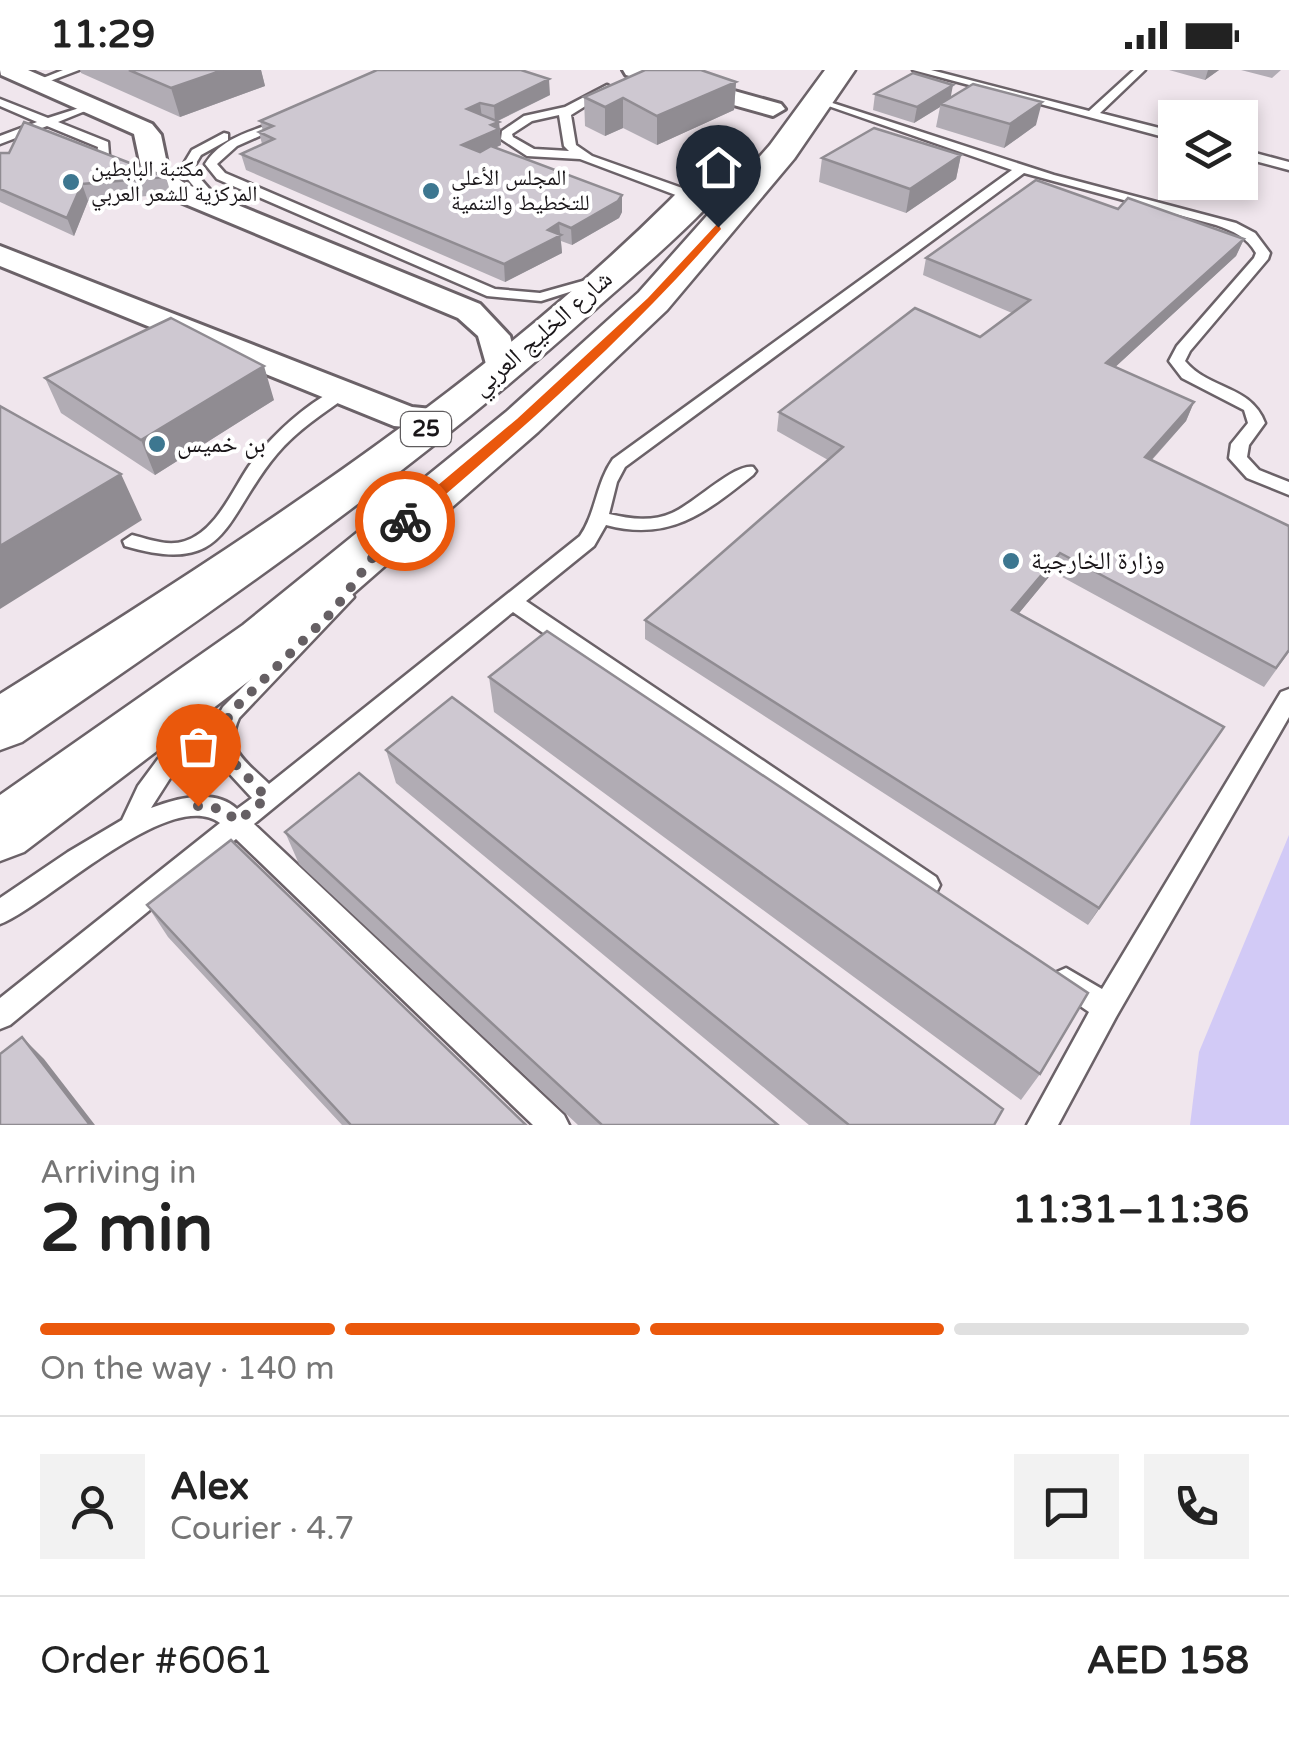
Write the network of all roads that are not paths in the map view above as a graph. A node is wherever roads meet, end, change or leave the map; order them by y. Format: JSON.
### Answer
{"nodes":[{"id":1,"x":9,"y":70,"type":"edge"},
{"id":2,"x":74,"y":70,"type":"edge"},
{"id":3,"x":918,"y":70,"type":"edge"},
{"id":4,"x":1140,"y":70,"type":"edge"},
{"id":5,"x":637,"y":71,"type":"edge"},
{"id":6,"x":820,"y":80,"type":"edge"},
{"id":7,"x":38,"y":82,"type":"junction"},
{"id":8,"x":0,"y":102,"type":"edge"},
{"id":9,"x":91,"y":106,"type":"junction"},
{"id":10,"x":291,"y":109,"type":"edge"},
{"id":11,"x":569,"y":110,"type":"junction"},
{"id":12,"x":773,"y":110,"type":"junction"},
{"id":13,"x":308,"y":113,"type":"edge"},
{"id":14,"x":1091,"y":115,"type":"junction"},
{"id":15,"x":52,"y":120,"type":"junction"},
{"id":16,"x":1158,"y":132,"type":"edge"},
{"id":17,"x":0,"y":140,"type":"edge"},
{"id":18,"x":580,"y":155,"type":"junction"},
{"id":19,"x":1258,"y":158,"type":"edge"},
{"id":20,"x":1289,"y":166,"type":"edge"},
{"id":21,"x":1020,"y":170,"type":"junction"},
{"id":22,"x":694,"y":197,"type":"junction"},
{"id":23,"x":219,"y":208,"type":"junction"},
{"id":24,"x":322,"y":219,"type":"junction"},
{"id":25,"x":288,"y":236,"type":"junction"},
{"id":26,"x":0,"y":255,"type":"edge"},
{"id":27,"x":612,"y":273,"type":"junction"},
{"id":28,"x":502,"y":372,"type":"junction"},
{"id":29,"x":343,"y":392,"type":"junction"},
{"id":30,"x":440,"y":419,"type":"junction"},
{"id":31,"x":747,"y":470,"type":"dead end"},
{"id":32,"x":1289,"y":489,"type":"edge"},
{"id":33,"x":601,"y":518,"type":"junction"},
{"id":34,"x":390,"y":534,"type":"junction"},
{"id":35,"x":132,"y":541,"type":"dead end"},
{"id":36,"x":510,"y":600,"type":"junction"},
{"id":37,"x":1289,"y":698,"type":"edge"},
{"id":38,"x":224,"y":725,"type":"junction"},
{"id":39,"x":0,"y":726,"type":"edge"},
{"id":40,"x":267,"y":798,"type":"junction"},
{"id":41,"x":238,"y":821,"type":"junction"},
{"id":42,"x":132,"y":827,"type":"junction"},
{"id":43,"x":0,"y":832,"type":"edge"},
{"id":44,"x":945,"y":898,"type":"edge"},
{"id":45,"x":0,"y":912,"type":"edge"},
{"id":46,"x":1042,"y":964,"type":"edge"},
{"id":47,"x":1106,"y":1008,"type":"junction"},
{"id":48,"x":0,"y":1016,"type":"edge"},
{"id":49,"x":554,"y":1125,"type":"edge"},
{"id":50,"x":1042,"y":1125,"type":"edge"}],
"edges":[{"from":1,"to":7,"type":"street"},
{"from":2,"to":7,"type":"lane"},
{"from":3,"to":14,"type":"lane"},
{"from":4,"to":14,"type":"lane"},
{"from":5,"to":11,"type":"lane"},
{"from":5,"to":12,"type":"street"},
{"from":6,"to":12,"type":"main road","name":"شارع الخليج العربي","number":"25"},
{"from":6,"to":21,"type":"lane"},
{"from":6,"to":34,"type":"main road","name":"شارع الخليج العربي","number":"25"},
{"from":7,"to":9,"type":"street"},
{"from":8,"to":15,"type":"lane"},
{"from":9,"to":15,"type":"lane"},
{"from":9,"to":23,"type":"street"},
{"from":10,"to":23,"type":"lane"},
{"from":11,"to":18,"type":"lane"},
{"from":11,"to":18,"type":"lane"},
{"from":12,"to":22,"type":"main road","name":"شارع الخليج العربي","number":"25"},
{"from":13,"to":24,"type":"lane"},
{"from":14,"to":16,"type":"lane"},
{"from":15,"to":15,"type":"lane"},
{"from":15,"to":17,"type":"lane"},
{"from":18,"to":22,"type":"lane"},
{"from":19,"to":20,"type":"lane"},
{"from":21,"to":32,"type":"lane"},
{"from":21,"to":33,"type":"lane"},
{"from":22,"to":27,"type":"main road","name":"شارع الخليج العربي","number":"25"},
{"from":23,"to":25,"type":"street"},
{"from":24,"to":25,"type":"lane"},
{"from":24,"to":27,"type":"lane"},
{"from":25,"to":28,"type":"street"},
{"from":26,"to":29,"type":"street"},
{"from":27,"to":28,"type":"main road","name":"شارع الخليج العربي","number":"25"},
{"from":28,"to":30,"type":"main road","name":"شارع الخليج العربي","number":"25"},
{"from":29,"to":30,"type":"street"},
{"from":29,"to":35,"type":"lane"},
{"from":30,"to":39,"type":"main road","name":"شارع الخليج العربي","number":"25"},
{"from":31,"to":33,"type":"lane"},
{"from":33,"to":36,"type":"lane"},
{"from":34,"to":38,"type":"lane"},
{"from":34,"to":43,"type":"main road","name":"شارع الخليج العربي","number":"25"},
{"from":36,"to":40,"type":"lane"},
{"from":36,"to":44,"type":"lane"},
{"from":37,"to":47,"type":"lane"},
{"from":38,"to":40,"type":"lane"},
{"from":38,"to":42,"type":"lane"},
{"from":40,"to":41,"type":"lane"},
{"from":41,"to":42,"type":"lane"},
{"from":41,"to":48,"type":"lane"},
{"from":41,"to":49,"type":"lane"},
{"from":42,"to":45,"type":"lane"},
{"from":46,"to":47,"type":"lane"},
{"from":47,"to":50,"type":"lane"}]}
